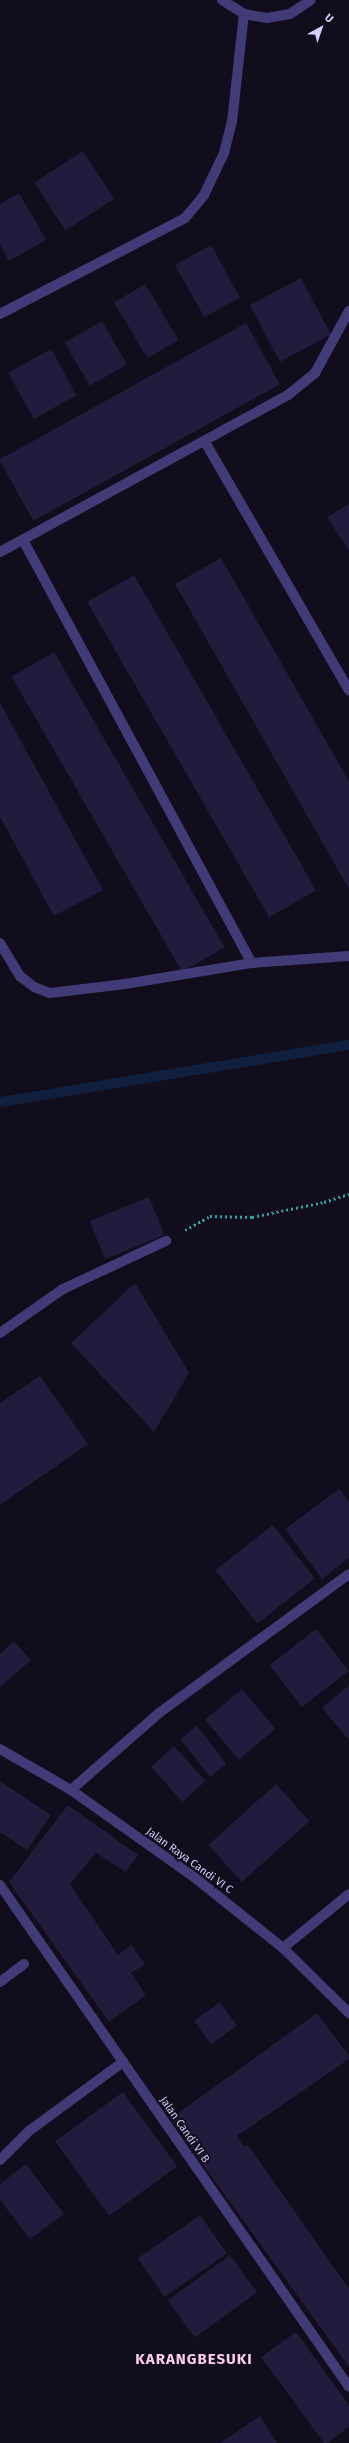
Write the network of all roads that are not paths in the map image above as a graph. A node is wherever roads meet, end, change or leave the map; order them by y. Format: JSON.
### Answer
{"nodes":[{"id":1,"x":222,"y":0,"type":"edge"},
{"id":2,"x":311,"y":0,"type":"edge"},
{"id":3,"x":244,"y":14,"type":"junction"},
{"id":4,"x":349,"y":311,"type":"edge"},
{"id":5,"x":0,"y":314,"type":"edge"},
{"id":6,"x":205,"y":442,"type":"junction"},
{"id":7,"x":23,"y":540,"type":"junction"},
{"id":8,"x":0,"y":552,"type":"edge"},
{"id":9,"x":349,"y":690,"type":"edge"},
{"id":10,"x":0,"y":943,"type":"edge"},
{"id":11,"x":349,"y":956,"type":"edge"},
{"id":12,"x":252,"y":963,"type":"junction"},
{"id":13,"x":166,"y":1242,"type":"road end"},
{"id":14,"x":0,"y":1333,"type":"edge"},
{"id":15,"x":349,"y":1574,"type":"edge"},
{"id":16,"x":0,"y":1749,"type":"edge"},
{"id":17,"x":71,"y":1790,"type":"junction"},
{"id":18,"x":0,"y":1885,"type":"edge"},
{"id":19,"x":349,"y":1894,"type":"edge"},
{"id":20,"x":283,"y":1948,"type":"junction"},
{"id":21,"x":24,"y":1964,"type":"dead end"},
{"id":22,"x":0,"y":1982,"type":"edge"},
{"id":23,"x":347,"y":2007,"type":"edge"},
{"id":24,"x":123,"y":2062,"type":"junction"},
{"id":25,"x":0,"y":2160,"type":"edge"},
{"id":26,"x":349,"y":2387,"type":"edge"}],
"edges":[{"from":1,"to":3,"type":"street"},
{"from":2,"to":3,"type":"street"},
{"from":3,"to":5,"type":"street"},
{"from":4,"to":6,"type":"street"},
{"from":6,"to":7,"type":"street"},
{"from":6,"to":9,"type":"street"},
{"from":7,"to":8,"type":"street"},
{"from":7,"to":12,"type":"street"},
{"from":10,"to":12,"type":"street"},
{"from":11,"to":12,"type":"street"},
{"from":13,"to":14,"type":"street"},
{"from":15,"to":17,"type":"street"},
{"from":16,"to":17,"type":"street","name":"Jalan Raya Candi VI C"},
{"from":17,"to":20,"type":"street","name":"Jalan Raya Candi VI C"},
{"from":18,"to":24,"type":"street","name":"Jalan Candi VI B"},
{"from":19,"to":20,"type":"street"},
{"from":20,"to":23,"type":"street","name":"Jalan Raya Candi VI C"},
{"from":21,"to":22,"type":"street"},
{"from":24,"to":25,"type":"street"},
{"from":24,"to":26,"type":"street","name":"Jalan Candi VI B"}]}
